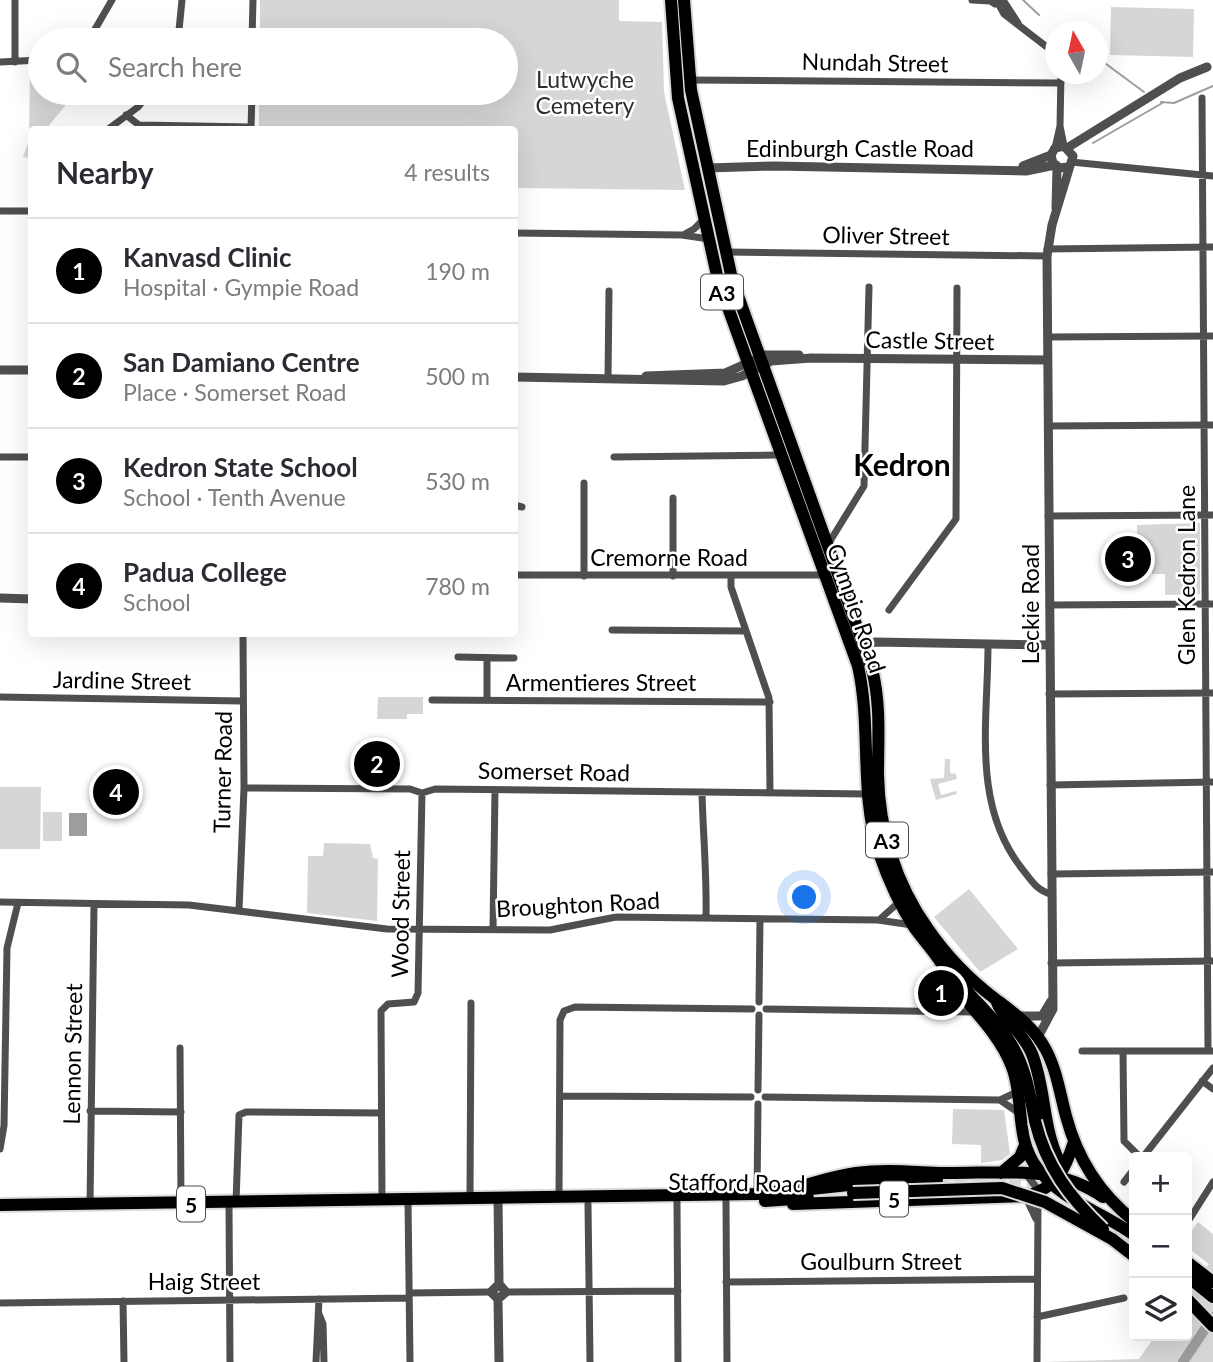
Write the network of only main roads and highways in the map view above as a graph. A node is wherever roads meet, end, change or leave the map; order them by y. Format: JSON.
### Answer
{"nodes":[{"id":1,"x":671,"y":0,"type":"edge"},
{"id":2,"x":684,"y":0,"type":"edge"},
{"id":3,"x":755,"y":365,"type":"junction"},
{"id":4,"x":859,"y":648,"type":"junction"},
{"id":5,"x":946,"y":969,"type":"junction"},
{"id":6,"x":996,"y":1000,"type":"junction"},
{"id":7,"x":1074,"y":1142,"type":"junction"},
{"id":8,"x":1025,"y":1145,"type":"junction"},
{"id":9,"x":1059,"y":1161,"type":"dead end"},
{"id":10,"x":1001,"y":1173,"type":"junction"},
{"id":11,"x":1041,"y":1173,"type":"junction"},
{"id":12,"x":937,"y":1181,"type":"tunnel mouth"},
{"id":13,"x":1044,"y":1190,"type":"junction"},
{"id":14,"x":792,"y":1191,"type":"junction"},
{"id":15,"x":761,"y":1197,"type":"junction"},
{"id":16,"x":408,"y":1201,"type":"junction"},
{"id":17,"x":498,"y":1201,"type":"junction"},
{"id":18,"x":0,"y":1205,"type":"edge"},
{"id":19,"x":1074,"y":1206,"type":"dead end"},
{"id":20,"x":1118,"y":1207,"type":"junction"},
{"id":21,"x":1129,"y":1217,"type":"edge"},
{"id":22,"x":1099,"y":1218,"type":"dead end"},
{"id":23,"x":1129,"y":1233,"type":"edge"},
{"id":24,"x":1129,"y":1233,"type":"edge"},
{"id":25,"x":1112,"y":1239,"type":"junction"},
{"id":26,"x":1129,"y":1252,"type":"edge"},
{"id":27,"x":1195,"y":1277,"type":"edge"},
{"id":28,"x":1213,"y":1282,"type":"edge"},
{"id":29,"x":1213,"y":1297,"type":"edge"},
{"id":30,"x":1192,"y":1301,"type":"edge"},
{"id":31,"x":1192,"y":1303,"type":"edge"},
{"id":32,"x":1209,"y":1312,"type":"edge"},
{"id":33,"x":1213,"y":1326,"type":"edge"}],
"edges":[{"from":1,"to":3,"type":"highway","name":"Gympie Road","number":"A3"},
{"from":2,"to":3,"type":"highway","name":"Gympie Road","number":"A3"},
{"from":3,"to":4,"type":"highway","name":"Gympie Road","number":"A3"},
{"from":3,"to":4,"type":"highway","name":"Gympie Road","number":"A3"},
{"from":4,"to":5,"type":"highway","name":"Gympie Road","number":"A3"},
{"from":4,"to":6,"type":"highway","name":"Gympie Road","number":"A3"},
{"from":5,"to":8,"type":"highway","name":"Gympie Road","number":"A3"},
{"from":5,"to":25,"type":"highway","bridge":true},
{"from":6,"to":7,"type":"highway","name":"Gympie Road","number":"A3"},
{"from":6,"to":9,"type":"highway"},
{"from":7,"to":13,"type":"highway"},
{"from":7,"to":20,"type":"highway","name":"Gympie Road","number":"A3"},
{"from":8,"to":10,"type":"highway"},
{"from":8,"to":11,"type":"highway","name":"Gympie Road","number":"A3"},
{"from":10,"to":11,"type":"highway","name":"Stafford Road","number":"5"},
{"from":10,"to":14,"type":"highway","name":"Stafford Road","number":"5"},
{"from":11,"to":13,"type":"highway","name":"Stafford Road","number":"5"},
{"from":12,"to":14,"type":"highway"},
{"from":13,"to":15,"type":"highway","name":"Stafford Road","number":"5"},
{"from":13,"to":19,"type":"highway"},
{"from":13,"to":20,"type":"highway","name":"Stafford Road","number":"5"},
{"from":13,"to":23,"type":"highway"},
{"from":14,"to":15,"type":"highway","name":"Stafford Road","number":"5"},
{"from":15,"to":17,"type":"highway","name":"Stafford Road","number":"5"},
{"from":15,"to":17,"type":"highway","name":"Stafford Road","number":"5"},
{"from":15,"to":25,"type":"highway","bridge":true},
{"from":16,"to":17,"type":"highway","name":"Stafford Road","number":"5"},
{"from":16,"to":17,"type":"highway","name":"Stafford Road","number":"5"},
{"from":16,"to":18,"type":"highway","name":"Stafford Road","number":"5"},
{"from":20,"to":21,"type":"highway","name":"Gympie Road","number":"A3"},
{"from":22,"to":24,"type":"highway"},
{"from":25,"to":26,"type":"highway"},
{"from":27,"to":28,"type":"highway"},
{"from":27,"to":29,"type":"highway"},
{"from":30,"to":32,"type":"highway"},
{"from":31,"to":33,"type":"highway"}]}
